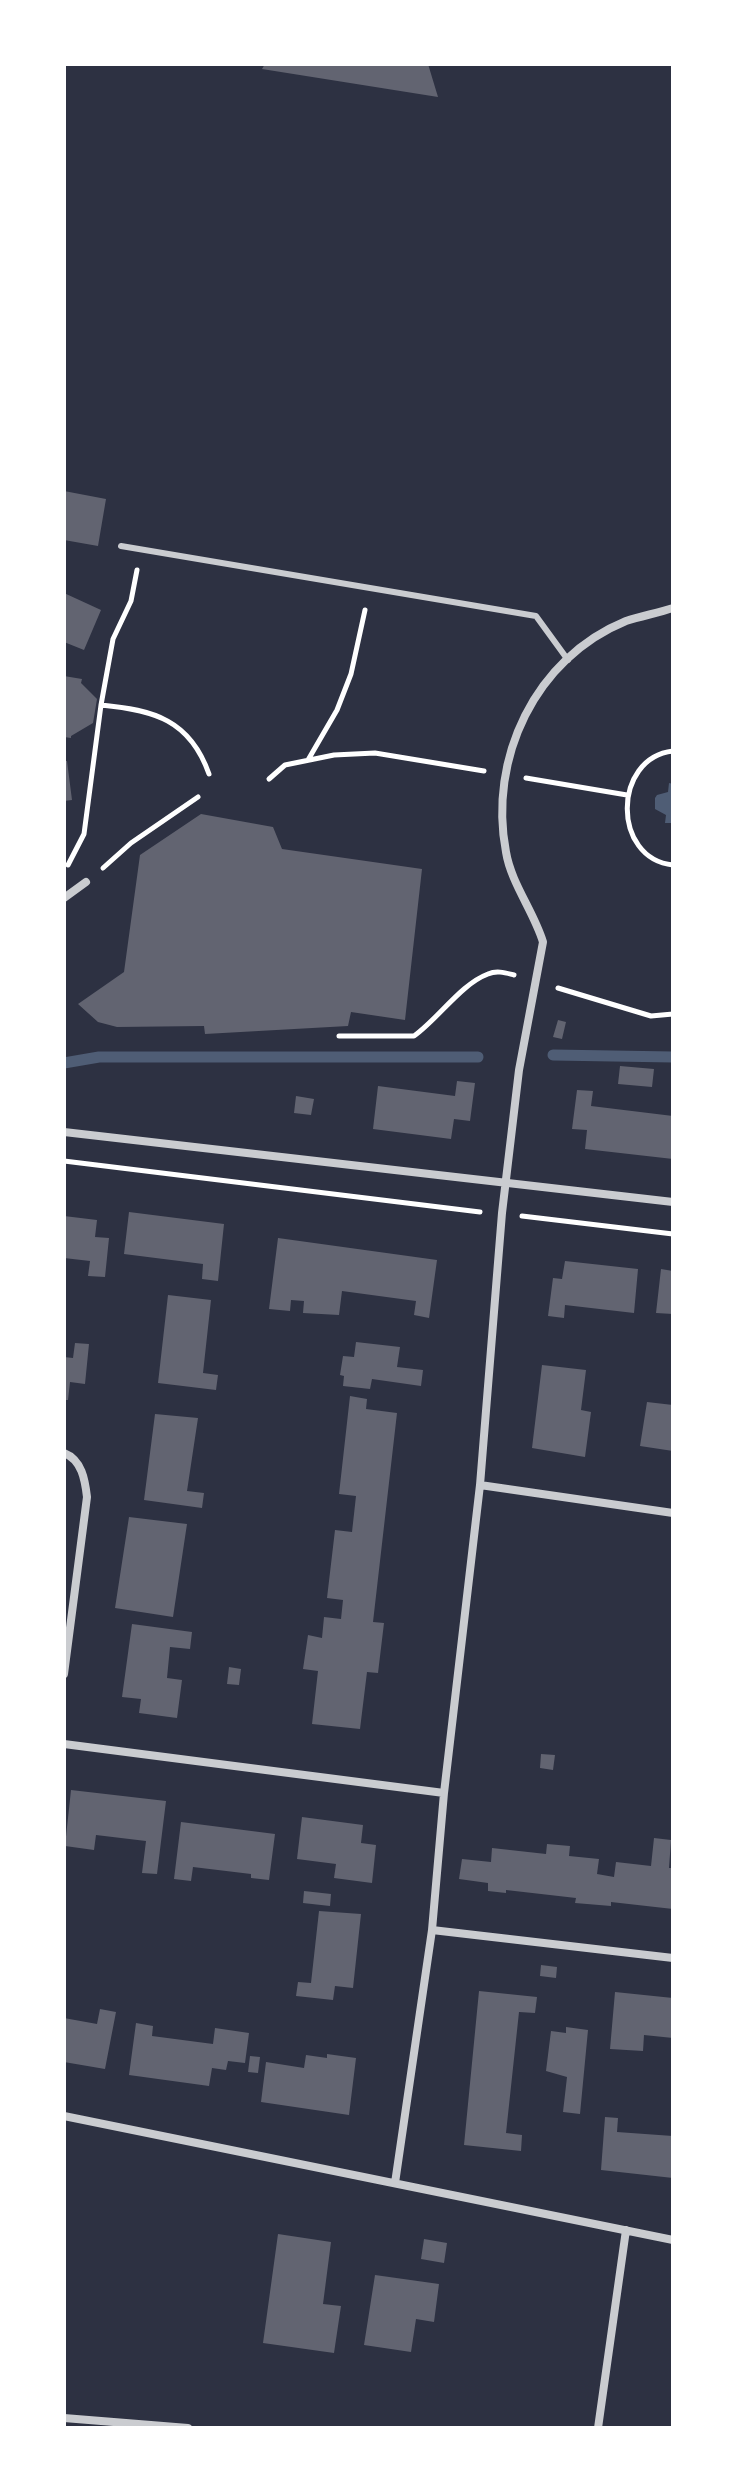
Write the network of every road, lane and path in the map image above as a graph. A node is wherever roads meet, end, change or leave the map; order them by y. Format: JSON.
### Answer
{"nodes":[{"id":1,"x":121,"y":546,"type":"dead end"},
{"id":2,"x":141,"y":550,"type":"junction"},
{"id":3,"x":369,"y":588,"type":"junction"},
{"id":4,"x":673,"y":608,"type":"edge"},
{"id":5,"x":568,"y":660,"type":"junction"},
{"id":6,"x":101,"y":705,"type":"junction"},
{"id":7,"x":673,"y":751,"type":"edge"},
{"id":8,"x":308,"y":761,"type":"junction"},
{"id":9,"x":209,"y":774,"type":"dead end"},
{"id":10,"x":503,"y":775,"type":"junction"},
{"id":11,"x":269,"y":779,"type":"dead end"},
{"id":12,"x":627,"y":795,"type":"junction"},
{"id":13,"x":198,"y":797,"type":"dead end"},
{"id":14,"x":673,"y":865,"type":"edge"},
{"id":15,"x":64,"y":870,"type":"edge"},
{"id":16,"x":86,"y":882,"type":"joint"},
{"id":17,"x":64,"y":898,"type":"edge"},
{"id":18,"x":537,"y":981,"type":"junction"},
{"id":19,"x":673,"y":1014,"type":"edge"},
{"id":20,"x":339,"y":1036,"type":"dead end"},
{"id":21,"x":64,"y":1132,"type":"edge"},
{"id":22,"x":64,"y":1161,"type":"edge"},
{"id":23,"x":506,"y":1183,"type":"junction"},
{"id":24,"x":673,"y":1202,"type":"edge"},
{"id":25,"x":502,"y":1213,"type":"junction"},
{"id":26,"x":673,"y":1234,"type":"edge"},
{"id":27,"x":64,"y":1453,"type":"edge"},
{"id":28,"x":480,"y":1485,"type":"junction"},
{"id":29,"x":673,"y":1513,"type":"edge"},
{"id":30,"x":64,"y":1674,"type":"edge"},
{"id":31,"x":64,"y":1744,"type":"edge"},
{"id":32,"x":444,"y":1793,"type":"junction"},
{"id":33,"x":432,"y":1930,"type":"junction"},
{"id":34,"x":673,"y":1958,"type":"edge"},
{"id":35,"x":64,"y":2116,"type":"edge"},
{"id":36,"x":395,"y":2183,"type":"junction"},
{"id":37,"x":626,"y":2230,"type":"junction"},
{"id":38,"x":673,"y":2240,"type":"edge"},
{"id":39,"x":64,"y":2418,"type":"edge"},
{"id":40,"x":188,"y":2428,"type":"edge"},
{"id":41,"x":598,"y":2428,"type":"edge"}],
"edges":[{"from":1,"to":2,"type":"lane"},
{"from":2,"to":3,"type":"lane"},
{"from":2,"to":6,"type":"path"},
{"from":3,"to":5,"type":"lane"},
{"from":3,"to":8,"type":"path"},
{"from":4,"to":5,"type":"street"},
{"from":5,"to":10,"type":"street"},
{"from":6,"to":9,"type":"path"},
{"from":6,"to":15,"type":"path"},
{"from":7,"to":12,"type":"path"},
{"from":8,"to":10,"type":"path"},
{"from":8,"to":11,"type":"path"},
{"from":10,"to":12,"type":"path"},
{"from":10,"to":18,"type":"street"},
{"from":12,"to":14,"type":"path"},
{"from":13,"to":16,"type":"path"},
{"from":16,"to":17,"type":"street"},
{"from":18,"to":19,"type":"path"},
{"from":18,"to":20,"type":"path"},
{"from":18,"to":23,"type":"street"},
{"from":21,"to":23,"type":"street"},
{"from":22,"to":25,"type":"path"},
{"from":23,"to":24,"type":"street"},
{"from":23,"to":25,"type":"street"},
{"from":25,"to":26,"type":"path"},
{"from":25,"to":28,"type":"street"},
{"from":27,"to":30,"type":"street"},
{"from":28,"to":29,"type":"street"},
{"from":28,"to":32,"type":"street"},
{"from":31,"to":32,"type":"street"},
{"from":32,"to":33,"type":"street"},
{"from":33,"to":34,"type":"street"},
{"from":33,"to":36,"type":"street"},
{"from":35,"to":36,"type":"street"},
{"from":36,"to":37,"type":"street"},
{"from":37,"to":38,"type":"street"},
{"from":37,"to":41,"type":"street"},
{"from":39,"to":40,"type":"street"}]}
